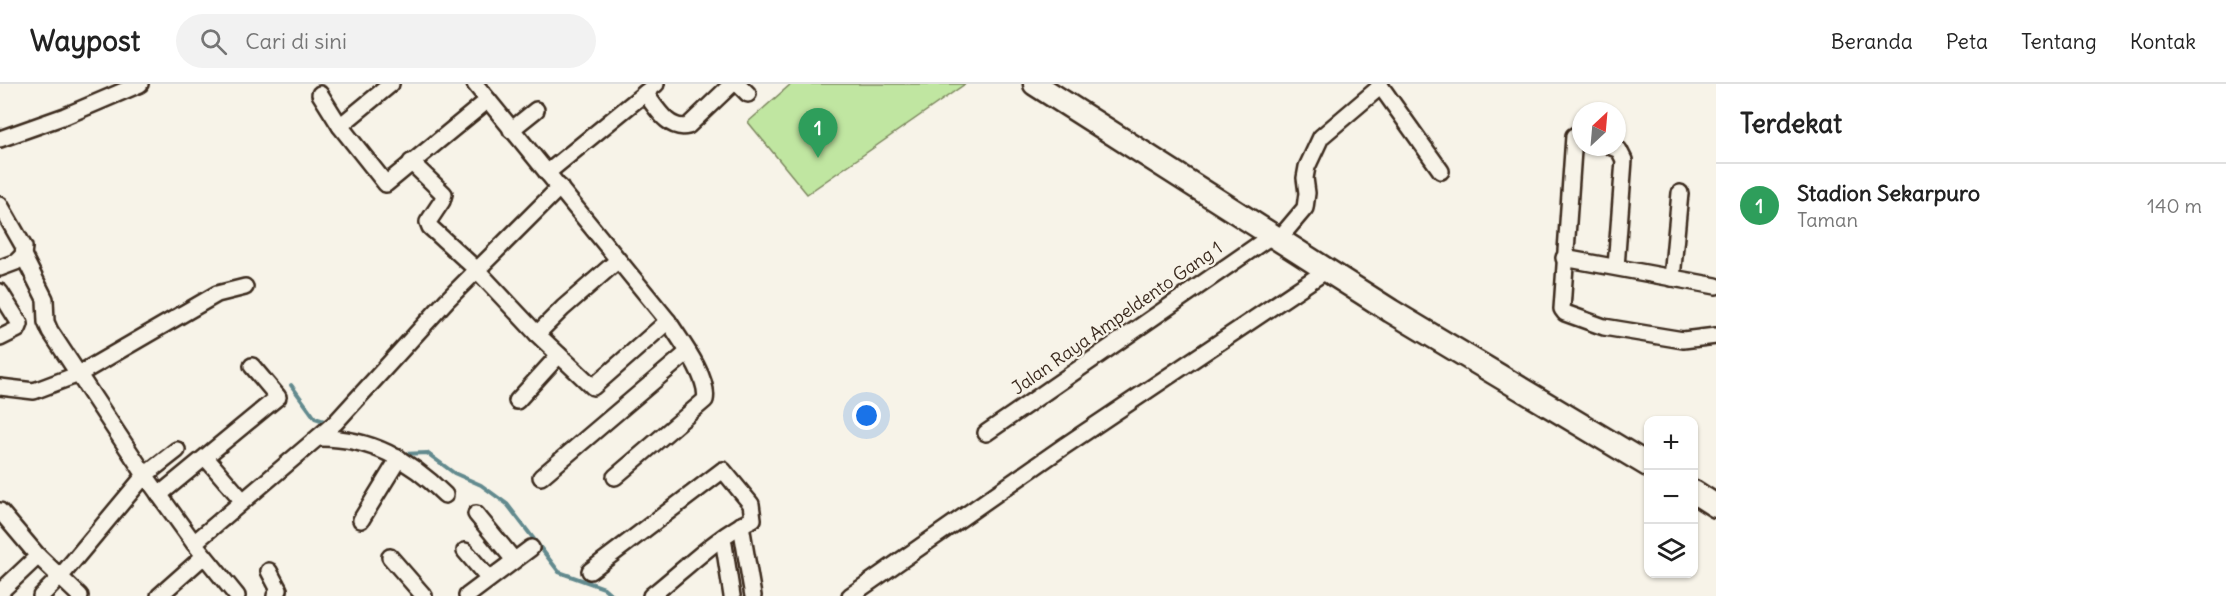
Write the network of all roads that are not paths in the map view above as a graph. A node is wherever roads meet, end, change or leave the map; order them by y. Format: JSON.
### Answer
{"nodes":[{"id":1,"x":140,"y":84,"type":"edge"},
{"id":2,"x":391,"y":84,"type":"edge"},
{"id":3,"x":475,"y":84,"type":"edge"},
{"id":4,"x":732,"y":84,"type":"edge"},
{"id":5,"x":1035,"y":84,"type":"edge"},
{"id":6,"x":1380,"y":85,"type":"edge"},
{"id":7,"x":651,"y":89,"type":"edge"},
{"id":8,"x":111,"y":90,"type":"edge"},
{"id":9,"x":320,"y":94,"type":"dead end"},
{"id":10,"x":488,"y":100,"type":"junction"},
{"id":11,"x":536,"y":110,"type":"dead end"},
{"id":12,"x":340,"y":126,"type":"junction"},
{"id":13,"x":511,"y":130,"type":"junction"},
{"id":14,"x":0,"y":139,"type":"edge"},
{"id":15,"x":1572,"y":156,"type":"edge"},
{"id":16,"x":1622,"y":156,"type":"edge"},
{"id":17,"x":411,"y":162,"type":"junction"},
{"id":18,"x":1441,"y":171,"type":"dead end"},
{"id":19,"x":547,"y":173,"type":"junction"},
{"id":20,"x":560,"y":188,"type":"junction"},
{"id":21,"x":1680,"y":193,"type":"dead end"},
{"id":22,"x":0,"y":206,"type":"edge"},
{"id":23,"x":1275,"y":238,"type":"junction"},
{"id":24,"x":23,"y":255,"type":"junction"},
{"id":25,"x":1564,"y":258,"type":"junction"},
{"id":26,"x":618,"y":261,"type":"junction"},
{"id":27,"x":1616,"y":267,"type":"junction"},
{"id":28,"x":0,"y":268,"type":"edge"},
{"id":29,"x":477,"y":270,"type":"junction"},
{"id":30,"x":1327,"y":270,"type":"junction"},
{"id":31,"x":1672,"y":278,"type":"junction"},
{"id":32,"x":1716,"y":286,"type":"edge"},
{"id":33,"x":245,"y":287,"type":"dead end"},
{"id":34,"x":0,"y":292,"type":"edge"},
{"id":35,"x":668,"y":321,"type":"junction"},
{"id":36,"x":537,"y":334,"type":"junction"},
{"id":37,"x":1716,"y":334,"type":"edge"},
{"id":38,"x":0,"y":338,"type":"edge"},
{"id":39,"x":688,"y":352,"type":"junction"},
{"id":40,"x":559,"y":355,"type":"junction"},
{"id":41,"x":252,"y":366,"type":"dead end"},
{"id":42,"x":79,"y":374,"type":"junction"},
{"id":43,"x":0,"y":387,"type":"edge"},
{"id":44,"x":517,"y":401,"type":"dead end"},
{"id":45,"x":327,"y":431,"type":"junction"},
{"id":46,"x":986,"y":433,"type":"dead end"},
{"id":47,"x":177,"y":450,"type":"dead end"},
{"id":48,"x":206,"y":458,"type":"junction"},
{"id":49,"x":399,"y":458,"type":"junction"},
{"id":50,"x":1644,"y":463,"type":"edge"},
{"id":51,"x":145,"y":475,"type":"junction"},
{"id":52,"x":541,"y":477,"type":"dead end"},
{"id":53,"x":615,"y":477,"type":"dead end"},
{"id":54,"x":159,"y":495,"type":"junction"},
{"id":55,"x":445,"y":495,"type":"dead end"},
{"id":56,"x":1698,"y":495,"type":"edge"},
{"id":57,"x":243,"y":501,"type":"junction"},
{"id":58,"x":1716,"y":506,"type":"edge"},
{"id":59,"x":0,"y":511,"type":"edge"},
{"id":60,"x":476,"y":514,"type":"dead end"},
{"id":61,"x":361,"y":520,"type":"dead end"},
{"id":62,"x":741,"y":525,"type":"junction"},
{"id":63,"x":723,"y":538,"type":"junction"},
{"id":64,"x":194,"y":543,"type":"junction"},
{"id":65,"x":531,"y":548,"type":"dead end"},
{"id":66,"x":465,"y":551,"type":"dead end"},
{"id":67,"x":38,"y":556,"type":"junction"},
{"id":68,"x":204,"y":556,"type":"junction"},
{"id":69,"x":390,"y":557,"type":"dead end"},
{"id":70,"x":514,"y":560,"type":"junction"},
{"id":71,"x":269,"y":571,"type":"dead end"},
{"id":72,"x":590,"y":571,"type":"dead end"},
{"id":73,"x":60,"y":577,"type":"junction"},
{"id":74,"x":489,"y":579,"type":"junction"},
{"id":75,"x":0,"y":592,"type":"edge"},
{"id":76,"x":41,"y":596,"type":"edge"},
{"id":77,"x":80,"y":596,"type":"edge"},
{"id":78,"x":159,"y":596,"type":"edge"},
{"id":79,"x":237,"y":596,"type":"edge"},
{"id":80,"x":275,"y":596,"type":"edge"},
{"id":81,"x":424,"y":596,"type":"edge"},
{"id":82,"x":467,"y":596,"type":"edge"},
{"id":83,"x":651,"y":596,"type":"edge"},
{"id":84,"x":732,"y":596,"type":"edge"},
{"id":85,"x":753,"y":596,"type":"edge"},
{"id":86,"x":850,"y":596,"type":"edge"}],
"edges":[{"from":1,"to":8,"type":"street"},
{"from":2,"to":12,"type":"street"},
{"from":3,"to":10,"type":"street"},
{"from":4,"to":7,"type":"street"},
{"from":5,"to":23,"type":"main road"},
{"from":6,"to":18,"type":"street"},
{"from":6,"to":23,"type":"street","name":"Jalan Raya Ampeldento Gang 1"},
{"from":7,"to":19,"type":"street"},
{"from":8,"to":14,"type":"street"},
{"from":9,"to":12,"type":"street"},
{"from":10,"to":13,"type":"street"},
{"from":10,"to":17,"type":"street"},
{"from":11,"to":13,"type":"street"},
{"from":12,"to":17,"type":"street"},
{"from":13,"to":19,"type":"street"},
{"from":15,"to":25,"type":"street"},
{"from":16,"to":27,"type":"street"},
{"from":17,"to":29,"type":"street"},
{"from":19,"to":20,"type":"street"},
{"from":20,"to":26,"type":"street"},
{"from":20,"to":29,"type":"street"},
{"from":21,"to":31,"type":"street"},
{"from":22,"to":24,"type":"street"},
{"from":23,"to":30,"type":"main road"},
{"from":23,"to":46,"type":"street","name":"Jalan Raya Ampeldento Gang 1"},
{"from":24,"to":28,"type":"street"},
{"from":24,"to":42,"type":"street"},
{"from":25,"to":27,"type":"street"},
{"from":25,"to":37,"type":"street"},
{"from":26,"to":35,"type":"street"},
{"from":26,"to":36,"type":"street"},
{"from":27,"to":31,"type":"street"},
{"from":29,"to":36,"type":"street"},
{"from":29,"to":45,"type":"street"},
{"from":30,"to":50,"type":"main road"},
{"from":30,"to":86,"type":"street"},
{"from":31,"to":32,"type":"street"},
{"from":33,"to":42,"type":"street"},
{"from":34,"to":38,"type":"street"},
{"from":35,"to":39,"type":"street"},
{"from":35,"to":40,"type":"street"},
{"from":36,"to":40,"type":"street"},
{"from":39,"to":52,"type":"street"},
{"from":39,"to":53,"type":"street"},
{"from":40,"to":44,"type":"street"},
{"from":41,"to":48,"type":"street"},
{"from":42,"to":43,"type":"street"},
{"from":42,"to":51,"type":"street"},
{"from":45,"to":49,"type":"street"},
{"from":45,"to":57,"type":"street"},
{"from":47,"to":51,"type":"street"},
{"from":48,"to":54,"type":"street"},
{"from":48,"to":57,"type":"street"},
{"from":49,"to":55,"type":"street"},
{"from":49,"to":61,"type":"street"},
{"from":51,"to":54,"type":"street"},
{"from":51,"to":73,"type":"street"},
{"from":54,"to":64,"type":"street"},
{"from":56,"to":58,"type":"main road"},
{"from":57,"to":64,"type":"street"},
{"from":59,"to":67,"type":"street"},
{"from":60,"to":70,"type":"street"},
{"from":62,"to":63,"type":"street"},
{"from":62,"to":72,"type":"street"},
{"from":62,"to":85,"type":"street"},
{"from":63,"to":83,"type":"street"},
{"from":63,"to":84,"type":"street"},
{"from":64,"to":68,"type":"street"},
{"from":65,"to":70,"type":"street"},
{"from":66,"to":74,"type":"street"},
{"from":67,"to":73,"type":"street"},
{"from":67,"to":75,"type":"street"},
{"from":68,"to":78,"type":"street"},
{"from":68,"to":79,"type":"street"},
{"from":69,"to":81,"type":"street"},
{"from":70,"to":74,"type":"street"},
{"from":71,"to":80,"type":"street"},
{"from":73,"to":76,"type":"street"},
{"from":73,"to":77,"type":"street"},
{"from":74,"to":82,"type":"street"}]}
